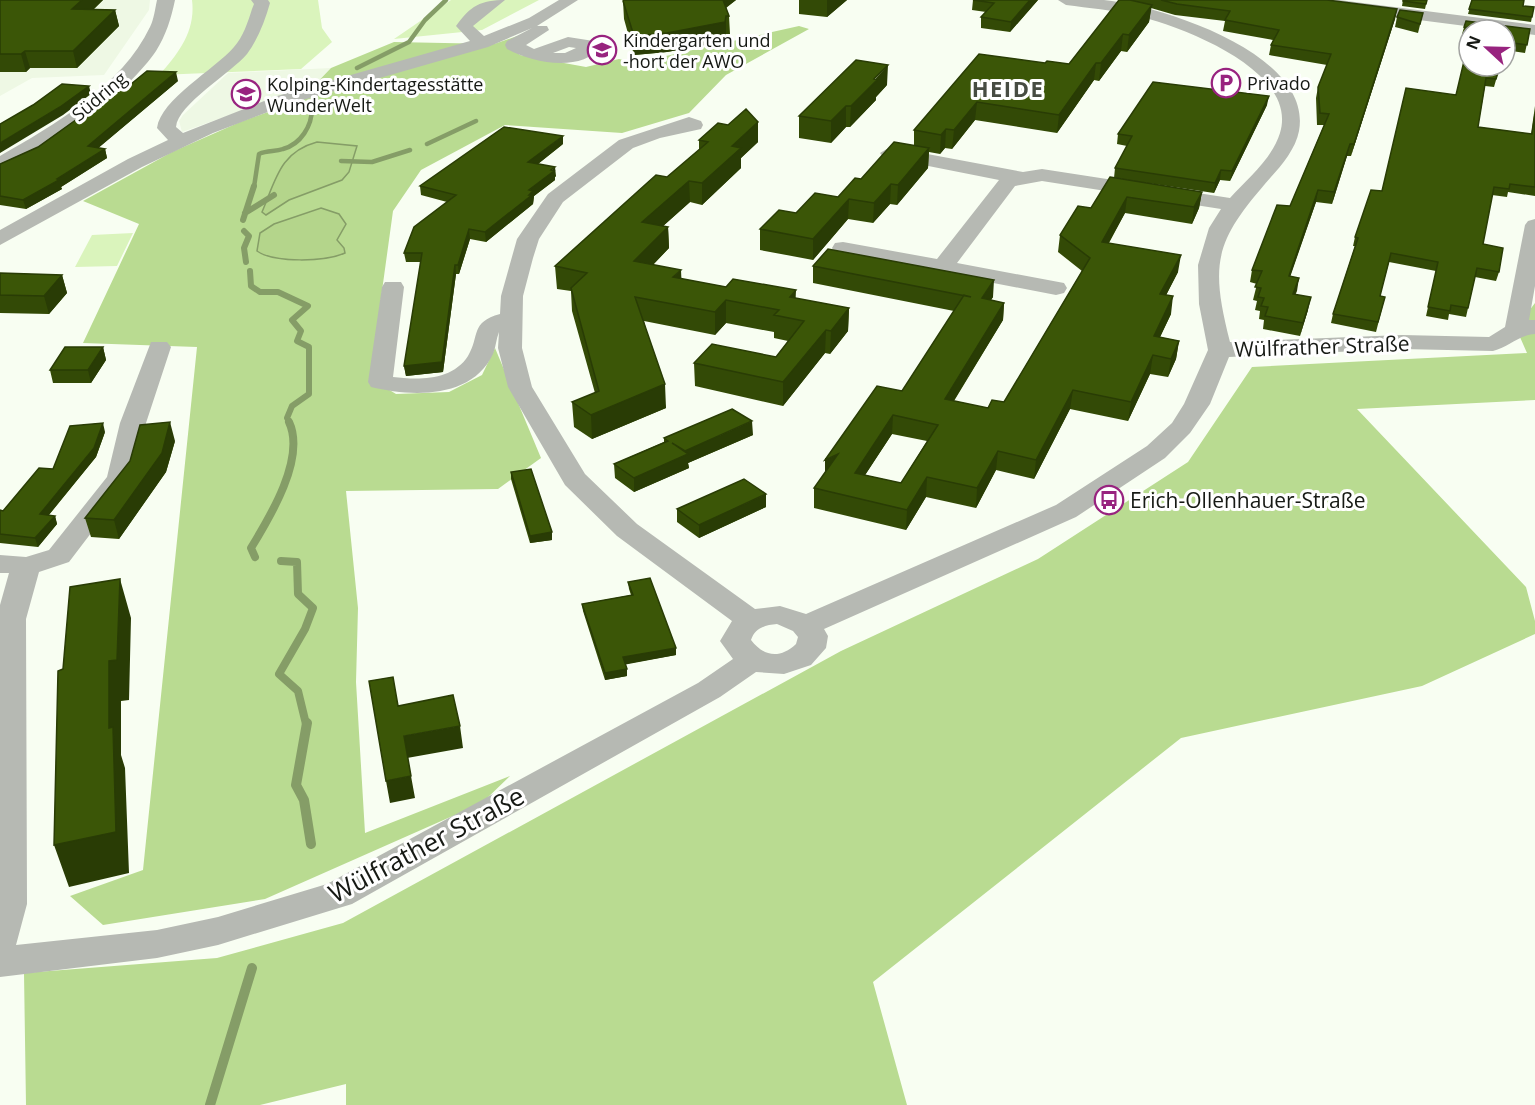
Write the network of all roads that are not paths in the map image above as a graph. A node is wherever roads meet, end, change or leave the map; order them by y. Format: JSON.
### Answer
{"nodes":[{"id":1,"x":166,"y":0,"type":"edge"},
{"id":2,"x":259,"y":0,"type":"edge"},
{"id":3,"x":497,"y":0,"type":"edge"},
{"id":4,"x":570,"y":0,"type":"edge"},
{"id":5,"x":1066,"y":0,"type":"edge"},
{"id":6,"x":1302,"y":0,"type":"edge"},
{"id":7,"x":1144,"y":6,"type":"edge"},
{"id":8,"x":535,"y":21,"type":"junction"},
{"id":9,"x":1535,"y":30,"type":"edge"},
{"id":10,"x":482,"y":43,"type":"junction"},
{"id":11,"x":535,"y":54,"type":"dead end"},
{"id":12,"x":689,"y":123,"type":"dead end"},
{"id":13,"x":179,"y":140,"type":"junction"},
{"id":14,"x":888,"y":152,"type":"edge"},
{"id":15,"x":0,"y":165,"type":"edge"},
{"id":16,"x":1022,"y":177,"type":"junction"},
{"id":17,"x":1233,"y":205,"type":"junction"},
{"id":18,"x":1535,"y":225,"type":"edge"},
{"id":19,"x":0,"y":239,"type":"edge"},
{"id":20,"x":843,"y":248,"type":"dead end"},
{"id":21,"x":942,"y":268,"type":"junction"},
{"id":22,"x":393,"y":287,"type":"dead end"},
{"id":23,"x":1056,"y":288,"type":"dead end"},
{"id":24,"x":510,"y":318,"type":"junction"},
{"id":25,"x":1526,"y":327,"type":"edge"},
{"id":26,"x":159,"y":347,"type":"dead end"},
{"id":27,"x":1220,"y":350,"type":"junction"},
{"id":28,"x":13,"y":565,"type":"edge"},
{"id":29,"x":750,"y":620,"type":"junction"},
{"id":30,"x":807,"y":625,"type":"junction"},
{"id":31,"x":752,"y":660,"type":"junction"},
{"id":32,"x":0,"y":941,"type":"edge"},
{"id":33,"x":0,"y":962,"type":"edge"}],
"edges":[{"from":1,"to":15,"type":"street","name":"Südring"},
{"from":2,"to":13,"type":"street"},
{"from":3,"to":10,"type":"street"},
{"from":4,"to":8,"type":"street"},
{"from":5,"to":7,"type":"street"},
{"from":6,"to":9,"type":"street"},
{"from":7,"to":17,"type":"street"},
{"from":8,"to":10,"type":"street"},
{"from":8,"to":11,"type":"street"},
{"from":10,"to":13,"type":"street"},
{"from":12,"to":24,"type":"street"},
{"from":13,"to":19,"type":"street"},
{"from":14,"to":16,"type":"street"},
{"from":16,"to":17,"type":"street"},
{"from":16,"to":21,"type":"street"},
{"from":17,"to":27,"type":"street"},
{"from":18,"to":25,"type":"street"},
{"from":20,"to":21,"type":"street"},
{"from":21,"to":23,"type":"street"},
{"from":22,"to":24,"type":"street"},
{"from":24,"to":29,"type":"street"},
{"from":25,"to":27,"type":"street","name":"Wülfrather Straße"},
{"from":26,"to":28,"type":"street"},
{"from":27,"to":30,"type":"street","name":"Wülfrather Straße"},
{"from":28,"to":32,"type":"street"},
{"from":29,"to":30,"type":"street"},
{"from":29,"to":31,"type":"street"},
{"from":30,"to":31,"type":"street"},
{"from":31,"to":33,"type":"street","name":"Wülfrather Straße"}]}
